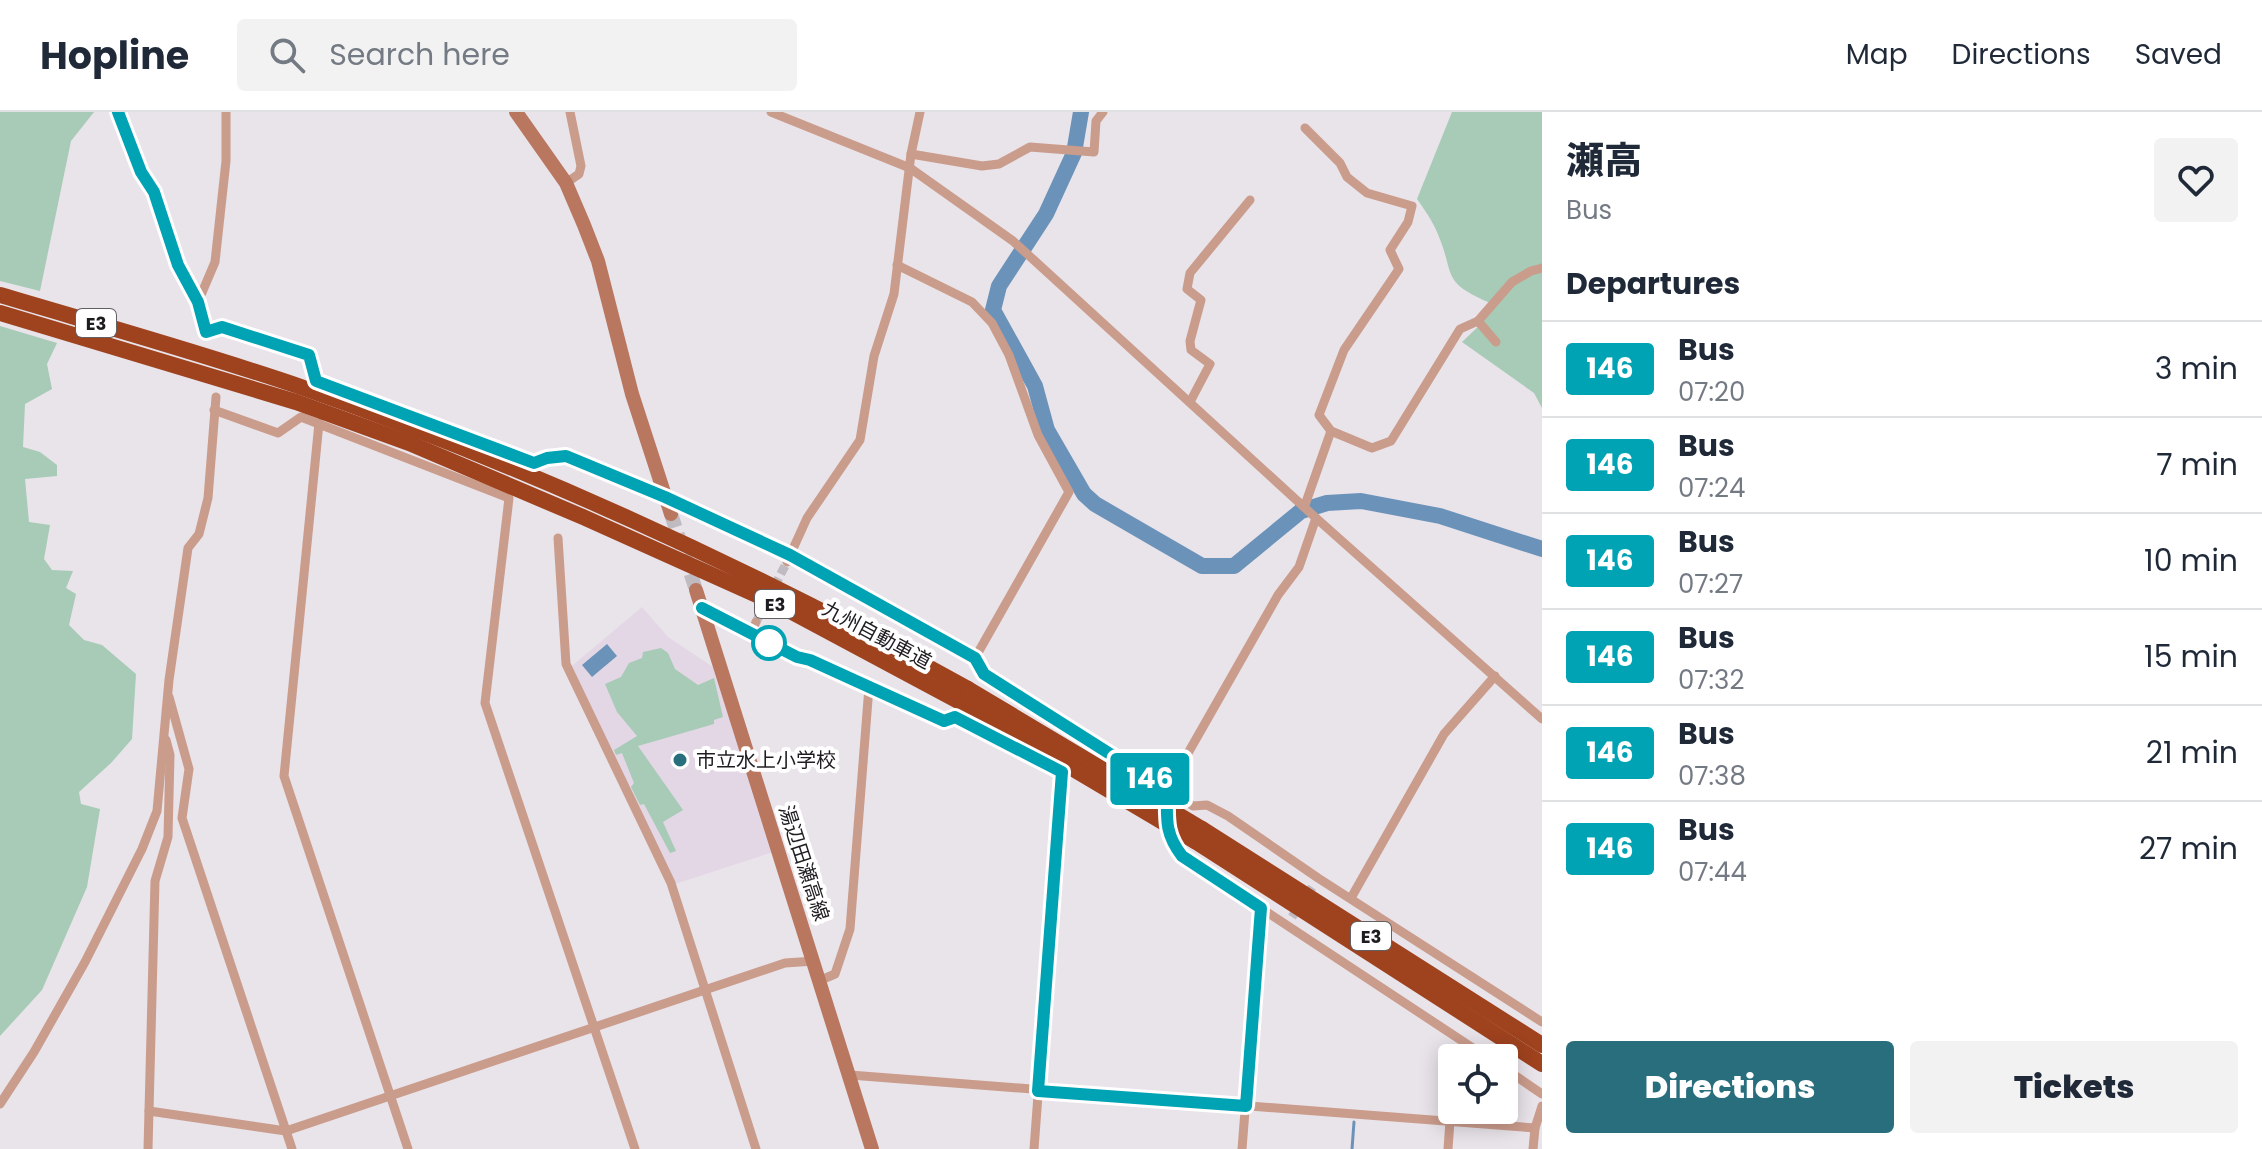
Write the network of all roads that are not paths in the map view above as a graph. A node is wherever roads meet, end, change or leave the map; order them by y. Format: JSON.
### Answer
{"nodes":[{"id":1,"x":118,"y":112,"type":"edge"},
{"id":2,"x":226,"y":112,"type":"edge"},
{"id":3,"x":516,"y":112,"type":"edge"},
{"id":4,"x":570,"y":112,"type":"edge"},
{"id":5,"x":771,"y":112,"type":"edge"},
{"id":6,"x":920,"y":112,"type":"edge"},
{"id":7,"x":1103,"y":112,"type":"edge"},
{"id":8,"x":1305,"y":128,"type":"dead end"},
{"id":9,"x":911,"y":154,"type":"junction"},
{"id":10,"x":910,"y":168,"type":"junction"},
{"id":11,"x":566,"y":183,"type":"junction"},
{"id":12,"x":1250,"y":200,"type":"dead end"},
{"id":13,"x":897,"y":265,"type":"junction"},
{"id":14,"x":1542,"y":268,"type":"edge"},
{"id":15,"x":0,"y":295,"type":"edge"},
{"id":16,"x":198,"y":302,"type":"junction"},
{"id":17,"x":0,"y":313,"type":"edge"},
{"id":18,"x":1478,"y":321,"type":"junction"},
{"id":19,"x":1496,"y":342,"type":"dead end"},
{"id":20,"x":190,"y":360,"type":"junction"},
{"id":21,"x":216,"y":397,"type":"dead end"},
{"id":22,"x":1190,"y":402,"type":"junction"},
{"id":23,"x":214,"y":410,"type":"junction"},
{"id":24,"x":319,"y":423,"type":"junction"},
{"id":25,"x":1331,"y":431,"type":"junction"},
{"id":26,"x":665,"y":497,"type":"junction"},
{"id":27,"x":1305,"y":505,"type":"junction"},
{"id":28,"x":671,"y":514,"type":"tunnel mouth"},
{"id":29,"x":1316,"y":518,"type":"junction"},
{"id":30,"x":558,"y":538,"type":"dead end"},
{"id":31,"x":788,"y":559,"type":"junction"},
{"id":32,"x":696,"y":590,"type":"tunnel mouth"},
{"id":33,"x":702,"y":608,"type":"junction"},
{"id":34,"x":756,"y":622,"type":"tunnel mouth"},
{"id":35,"x":751,"y":633,"type":"junction"},
{"id":36,"x":975,"y":658,"type":"junction"},
{"id":37,"x":1495,"y":676,"type":"junction"},
{"id":38,"x":869,"y":687,"type":"junction"},
{"id":39,"x":167,"y":695,"type":"junction"},
{"id":40,"x":1542,"y":719,"type":"edge"},
{"id":41,"x":164,"y":733,"type":"junction"},
{"id":42,"x":1167,"y":790,"type":"junction"},
{"id":43,"x":1351,"y":898,"type":"junction"},
{"id":44,"x":1261,"y":908,"type":"junction"},
{"id":45,"x":815,"y":961,"type":"junction"},
{"id":46,"x":821,"y":980,"type":"junction"},
{"id":47,"x":704,"y":991,"type":"junction"},
{"id":48,"x":1542,"y":1022,"type":"edge"},
{"id":49,"x":594,"y":1027,"type":"junction"},
{"id":50,"x":1468,"y":1044,"type":"edge"},
{"id":51,"x":1538,"y":1052,"type":"edge"},
{"id":52,"x":850,"y":1075,"type":"junction"},
{"id":53,"x":1518,"y":1078,"type":"edge"},
{"id":54,"x":1038,"y":1091,"type":"junction"},
{"id":55,"x":390,"y":1094,"type":"junction"},
{"id":56,"x":1542,"y":1094,"type":"edge"},
{"id":57,"x":0,"y":1104,"type":"edge"},
{"id":58,"x":1246,"y":1106,"type":"junction"},
{"id":59,"x":1542,"y":1106,"type":"edge"},
{"id":60,"x":149,"y":1111,"type":"junction"},
{"id":61,"x":1438,"y":1120,"type":"edge"},
{"id":62,"x":1450,"y":1124,"type":"edge"},
{"id":63,"x":1486,"y":1124,"type":"edge"},
{"id":64,"x":1535,"y":1128,"type":"junction"},
{"id":65,"x":286,"y":1131,"type":"junction"},
{"id":66,"x":148,"y":1149,"type":"edge"},
{"id":67,"x":292,"y":1149,"type":"edge"},
{"id":68,"x":408,"y":1149,"type":"edge"},
{"id":69,"x":635,"y":1149,"type":"edge"},
{"id":70,"x":756,"y":1149,"type":"edge"},
{"id":71,"x":872,"y":1149,"type":"edge"},
{"id":72,"x":1034,"y":1149,"type":"edge"},
{"id":73,"x":1242,"y":1149,"type":"edge"},
{"id":74,"x":1448,"y":1149,"type":"edge"},
{"id":75,"x":1533,"y":1149,"type":"edge"}],
"edges":[{"from":1,"to":16,"type":"street"},
{"from":2,"to":16,"type":"street"},
{"from":3,"to":11,"type":"main road"},
{"from":4,"to":11,"type":"street"},
{"from":5,"to":10,"type":"street"},
{"from":6,"to":9,"type":"street"},
{"from":7,"to":9,"type":"street"},
{"from":8,"to":25,"type":"street"},
{"from":9,"to":10,"type":"street"},
{"from":10,"to":13,"type":"street"},
{"from":10,"to":22,"type":"street"},
{"from":11,"to":26,"type":"main road"},
{"from":12,"to":22,"type":"street"},
{"from":13,"to":31,"type":"street"},
{"from":13,"to":36,"type":"street"},
{"from":14,"to":18,"type":"street"},
{"from":15,"to":20,"type":"highway","name":"九州自動車道","number":"E3"},
{"from":16,"to":26,"type":"street"},
{"from":17,"to":20,"type":"highway","name":"九州自動車道","number":"E3"},
{"from":18,"to":19,"type":"street"},
{"from":18,"to":25,"type":"street"},
{"from":20,"to":51,"type":"highway","name":"九州自動車道","number":"E3","bridge":true},
{"from":21,"to":23,"type":"street"},
{"from":22,"to":27,"type":"street"},
{"from":23,"to":24,"type":"street"},
{"from":23,"to":39,"type":"street"},
{"from":24,"to":49,"type":"street"},
{"from":24,"to":55,"type":"street"},
{"from":25,"to":27,"type":"street"},
{"from":26,"to":28,"type":"main road"},
{"from":26,"to":31,"type":"street"},
{"from":27,"to":29,"type":"street"},
{"from":29,"to":37,"type":"street"},
{"from":29,"to":42,"type":"street"},
{"from":30,"to":47,"type":"street"},
{"from":31,"to":36,"type":"street"},
{"from":32,"to":33,"type":"main road","name":"湯辺田瀬高線"},
{"from":33,"to":35,"type":"street"},
{"from":33,"to":45,"type":"main road","name":"湯辺田瀬高線"},
{"from":34,"to":35,"type":"street"},
{"from":35,"to":38,"type":"street"},
{"from":36,"to":42,"type":"street"},
{"from":37,"to":40,"type":"street"},
{"from":37,"to":43,"type":"street"},
{"from":38,"to":46,"type":"street"},
{"from":38,"to":54,"type":"street"},
{"from":39,"to":41,"type":"street"},
{"from":39,"to":65,"type":"street"},
{"from":41,"to":57,"type":"street"},
{"from":41,"to":60,"type":"street"},
{"from":42,"to":43,"type":"street"},
{"from":42,"to":44,"type":"street"},
{"from":43,"to":48,"type":"street"},
{"from":44,"to":50,"type":"street"},
{"from":44,"to":58,"type":"street"},
{"from":45,"to":46,"type":"main road","name":"湯辺田瀬高線"},
{"from":45,"to":47,"type":"street"},
{"from":46,"to":52,"type":"main road","name":"湯辺田瀬高線"},
{"from":47,"to":49,"type":"street"},
{"from":47,"to":70,"type":"street"},
{"from":49,"to":55,"type":"street"},
{"from":49,"to":69,"type":"street"},
{"from":52,"to":54,"type":"street"},
{"from":52,"to":71,"type":"main road","name":"湯辺田瀬高線"},
{"from":53,"to":56,"type":"street"},
{"from":54,"to":58,"type":"street"},
{"from":54,"to":72,"type":"street"},
{"from":55,"to":65,"type":"street"},
{"from":55,"to":68,"type":"street"},
{"from":58,"to":61,"type":"street"},
{"from":58,"to":73,"type":"street"},
{"from":59,"to":64,"type":"street"},
{"from":60,"to":65,"type":"street"},
{"from":60,"to":66,"type":"street"},
{"from":62,"to":74,"type":"street"},
{"from":63,"to":64,"type":"street"},
{"from":64,"to":75,"type":"street"},
{"from":65,"to":67,"type":"street"}]}
